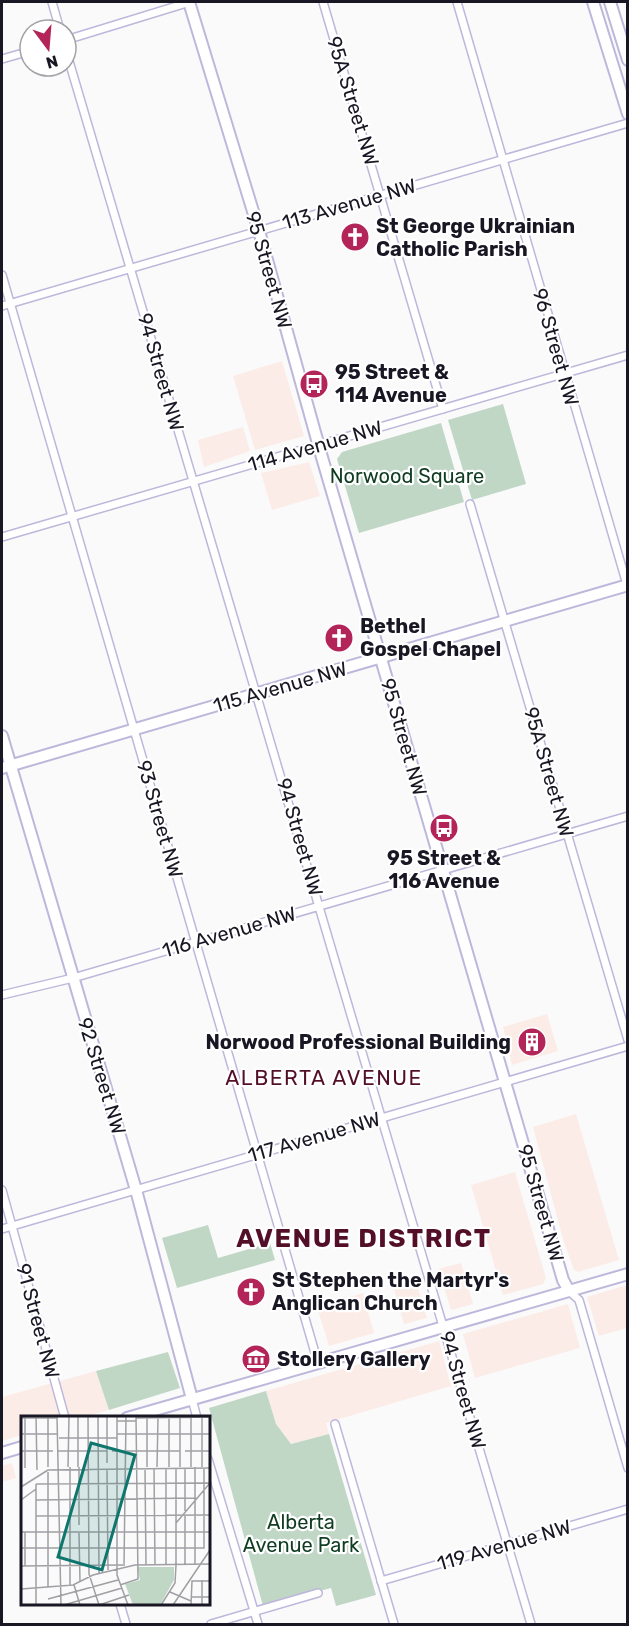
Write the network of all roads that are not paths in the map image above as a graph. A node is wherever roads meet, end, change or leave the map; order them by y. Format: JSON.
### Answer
{"nodes":[{"id":1,"x":52,"y":2,"type":"edge"},
{"id":2,"x":190,"y":2,"type":"edge"},
{"id":3,"x":323,"y":2,"type":"edge"},
{"id":4,"x":457,"y":2,"type":"edge"},
{"id":5,"x":593,"y":2,"type":"edge"},
{"id":6,"x":610,"y":2,"type":"edge"},
{"id":7,"x":57,"y":18,"type":"edge"},
{"id":8,"x":78,"y":36,"type":"edge"},
{"id":9,"x":18,"y":54,"type":"edge"},
{"id":10,"x":2,"y":59,"type":"edge"},
{"id":11,"x":627,"y":60,"type":"edge"},
{"id":12,"x":74,"y":78,"type":"edge"},
{"id":13,"x":627,"y":114,"type":"edge"},
{"id":14,"x":627,"y":123,"type":"edge"},
{"id":15,"x":504,"y":159,"type":"junction"},
{"id":16,"x":381,"y":194,"type":"junction"},
{"id":17,"x":259,"y":231,"type":"junction"},
{"id":18,"x":132,"y":268,"type":"junction"},
{"id":19,"x":2,"y":275,"type":"edge"},
{"id":20,"x":10,"y":303,"type":"junction"},
{"id":21,"x":2,"y":306,"type":"edge"},
{"id":22,"x":627,"y":355,"type":"edge"},
{"id":23,"x":563,"y":374,"type":"junction"},
{"id":24,"x":443,"y":409,"type":"junction"},
{"id":25,"x":319,"y":445,"type":"junction"},
{"id":26,"x":192,"y":482,"type":"junction"},
{"id":27,"x":470,"y":504,"type":"dead end"},
{"id":28,"x":71,"y":517,"type":"junction"},
{"id":29,"x":2,"y":537,"type":"edge"},
{"id":30,"x":627,"y":586,"type":"edge"},
{"id":31,"x":504,"y":621,"type":"junction"},
{"id":32,"x":381,"y":657,"type":"junction"},
{"id":33,"x":258,"y":693,"type":"junction"},
{"id":34,"x":134,"y":729,"type":"junction"},
{"id":35,"x":2,"y":736,"type":"edge"},
{"id":36,"x":6,"y":767,"type":"edge"},
{"id":37,"x":627,"y":816,"type":"edge"},
{"id":38,"x":567,"y":834,"type":"junction"},
{"id":39,"x":443,"y":870,"type":"junction"},
{"id":40,"x":320,"y":906,"type":"junction"},
{"id":41,"x":196,"y":942,"type":"junction"},
{"id":42,"x":73,"y":978,"type":"junction"},
{"id":43,"x":2,"y":995,"type":"edge"},
{"id":44,"x":627,"y":1040,"type":"edge"},
{"id":45,"x":627,"y":1046,"type":"edge"},
{"id":46,"x":505,"y":1082,"type":"junction"},
{"id":47,"x":382,"y":1117,"type":"junction"},
{"id":48,"x":258,"y":1154,"type":"junction"},
{"id":49,"x":2,"y":1190,"type":"edge"},
{"id":50,"x":136,"y":1190,"type":"junction"},
{"id":51,"x":13,"y":1226,"type":"junction"},
{"id":52,"x":2,"y":1229,"type":"edge"},
{"id":53,"x":627,"y":1274,"type":"edge"},
{"id":54,"x":569,"y":1291,"type":"junction"},
{"id":55,"x":444,"y":1326,"type":"junction"},
{"id":56,"x":318,"y":1363,"type":"junction"},
{"id":57,"x":192,"y":1399,"type":"junction"},
{"id":58,"x":64,"y":1416,"type":"edge"},
{"id":59,"x":134,"y":1416,"type":"edge"},
{"id":60,"x":196,"y":1416,"type":"edge"},
{"id":61,"x":335,"y":1424,"type":"dead end"},
{"id":62,"x":21,"y":1447,"type":"edge"},
{"id":63,"x":2,"y":1453,"type":"edge"},
{"id":64,"x":210,"y":1467,"type":"edge"},
{"id":65,"x":627,"y":1468,"type":"edge"},
{"id":66,"x":627,"y":1509,"type":"edge"},
{"id":67,"x":508,"y":1543,"type":"junction"},
{"id":68,"x":381,"y":1581,"type":"junction"},
{"id":69,"x":318,"y":1593,"type":"dead end"},
{"id":70,"x":120,"y":1605,"type":"edge"},
{"id":71,"x":254,"y":1612,"type":"junction"},
{"id":72,"x":126,"y":1624,"type":"edge"},
{"id":73,"x":211,"y":1624,"type":"edge"},
{"id":74,"x":258,"y":1624,"type":"edge"},
{"id":75,"x":394,"y":1624,"type":"edge"},
{"id":76,"x":531,"y":1624,"type":"edge"}],
"edges":[{"from":1,"to":7,"type":"street"},
{"from":2,"to":8,"type":"street"},
{"from":2,"to":17,"type":"street","name":"95 Street NW"},
{"from":3,"to":16,"type":"street","name":"95A Street NW"},
{"from":4,"to":15,"type":"street","name":"96 Street NW"},
{"from":5,"to":13,"type":"street"},
{"from":6,"to":11,"type":"street"},
{"from":9,"to":10,"type":"street"},
{"from":12,"to":18,"type":"street","name":"94 Street NW"},
{"from":14,"to":15,"type":"street","name":"113 Avenue NW"},
{"from":15,"to":16,"type":"street","name":"113 Avenue NW"},
{"from":15,"to":23,"type":"street","name":"96 Street NW"},
{"from":16,"to":17,"type":"street","name":"113 Avenue NW"},
{"from":16,"to":24,"type":"street","name":"95A Street NW"},
{"from":17,"to":18,"type":"street","name":"113 Avenue NW"},
{"from":17,"to":25,"type":"street","name":"95 Street NW"},
{"from":18,"to":20,"type":"street","name":"113 Avenue NW"},
{"from":18,"to":26,"type":"street","name":"94 Street NW"},
{"from":19,"to":20,"type":"street","name":"93 Street NW"},
{"from":20,"to":21,"type":"street","name":"113 Avenue NW"},
{"from":20,"to":28,"type":"street","name":"93 Street NW"},
{"from":22,"to":23,"type":"street","name":"114 Avenue NW"},
{"from":23,"to":24,"type":"street","name":"114 Avenue NW"},
{"from":23,"to":30,"type":"street","name":"96 Street NW"},
{"from":24,"to":25,"type":"street","name":"114 Avenue NW"},
{"from":25,"to":26,"type":"street","name":"114 Avenue NW"},
{"from":25,"to":32,"type":"street","name":"95 Street NW"},
{"from":26,"to":28,"type":"street","name":"114 Avenue NW"},
{"from":26,"to":33,"type":"street","name":"94 Street NW"},
{"from":27,"to":31,"type":"street","name":"95A Street NW"},
{"from":28,"to":29,"type":"street","name":"114 Avenue NW"},
{"from":28,"to":34,"type":"street","name":"93 Street NW"},
{"from":30,"to":31,"type":"street","name":"115 Avenue NW"},
{"from":31,"to":32,"type":"street","name":"115 Avenue NW"},
{"from":31,"to":38,"type":"street","name":"95A Street NW"},
{"from":32,"to":33,"type":"street","name":"115 Avenue NW"},
{"from":32,"to":39,"type":"street","name":"95 Street NW"},
{"from":33,"to":34,"type":"street","name":"115 Avenue NW"},
{"from":33,"to":40,"type":"street","name":"94 Street NW"},
{"from":34,"to":36,"type":"street","name":"115 Avenue NW"},
{"from":34,"to":41,"type":"street","name":"93 Street NW"},
{"from":35,"to":36,"type":"street","name":"92 Street NW"},
{"from":36,"to":42,"type":"street","name":"92 Street NW"},
{"from":37,"to":38,"type":"street","name":"116 Avenue NW"},
{"from":38,"to":39,"type":"street","name":"116 Avenue NW"},
{"from":38,"to":44,"type":"street","name":"95A Street NW"},
{"from":39,"to":40,"type":"street","name":"116 Avenue NW"},
{"from":39,"to":46,"type":"street","name":"95 Street NW"},
{"from":40,"to":41,"type":"street","name":"116 Avenue NW"},
{"from":40,"to":47,"type":"street","name":"94 Street NW"},
{"from":41,"to":42,"type":"street","name":"116 Avenue NW"},
{"from":41,"to":48,"type":"street","name":"93 Street NW"},
{"from":42,"to":43,"type":"street","name":"116 Avenue NW"},
{"from":42,"to":50,"type":"street","name":"92 Street NW"},
{"from":45,"to":46,"type":"street","name":"117 Avenue NW"},
{"from":46,"to":47,"type":"street","name":"117 Avenue NW"},
{"from":46,"to":54,"type":"street","name":"95 Street NW"},
{"from":47,"to":48,"type":"street","name":"117 Avenue NW"},
{"from":47,"to":55,"type":"street","name":"94 Street NW"},
{"from":48,"to":50,"type":"street","name":"117 Avenue NW"},
{"from":48,"to":56,"type":"street","name":"93 Street NW"},
{"from":49,"to":51,"type":"street","name":"91 Street NW"},
{"from":50,"to":51,"type":"street","name":"117 Avenue NW"},
{"from":50,"to":57,"type":"street","name":"92 Street NW"},
{"from":51,"to":52,"type":"street","name":"117 Avenue NW"},
{"from":51,"to":58,"type":"street","name":"91 Street NW"},
{"from":53,"to":54,"type":"street"},
{"from":54,"to":55,"type":"street"},
{"from":54,"to":65,"type":"street","name":"95 Street NW"},
{"from":55,"to":56,"type":"street"},
{"from":55,"to":67,"type":"street","name":"94 Street NW"},
{"from":56,"to":57,"type":"street"},
{"from":57,"to":59,"type":"street"},
{"from":57,"to":60,"type":"street","name":"92 Street NW"},
{"from":61,"to":68,"type":"street"},
{"from":62,"to":63,"type":"street"},
{"from":64,"to":71,"type":"street"},
{"from":66,"to":67,"type":"street","name":"119 Avenue NW"},
{"from":67,"to":68,"type":"street","name":"119 Avenue NW"},
{"from":67,"to":76,"type":"street","name":"94 Street NW"},
{"from":68,"to":75,"type":"street"},
{"from":69,"to":71,"type":"street"},
{"from":70,"to":72,"type":"street"},
{"from":71,"to":73,"type":"street"},
{"from":71,"to":74,"type":"street"}]}
